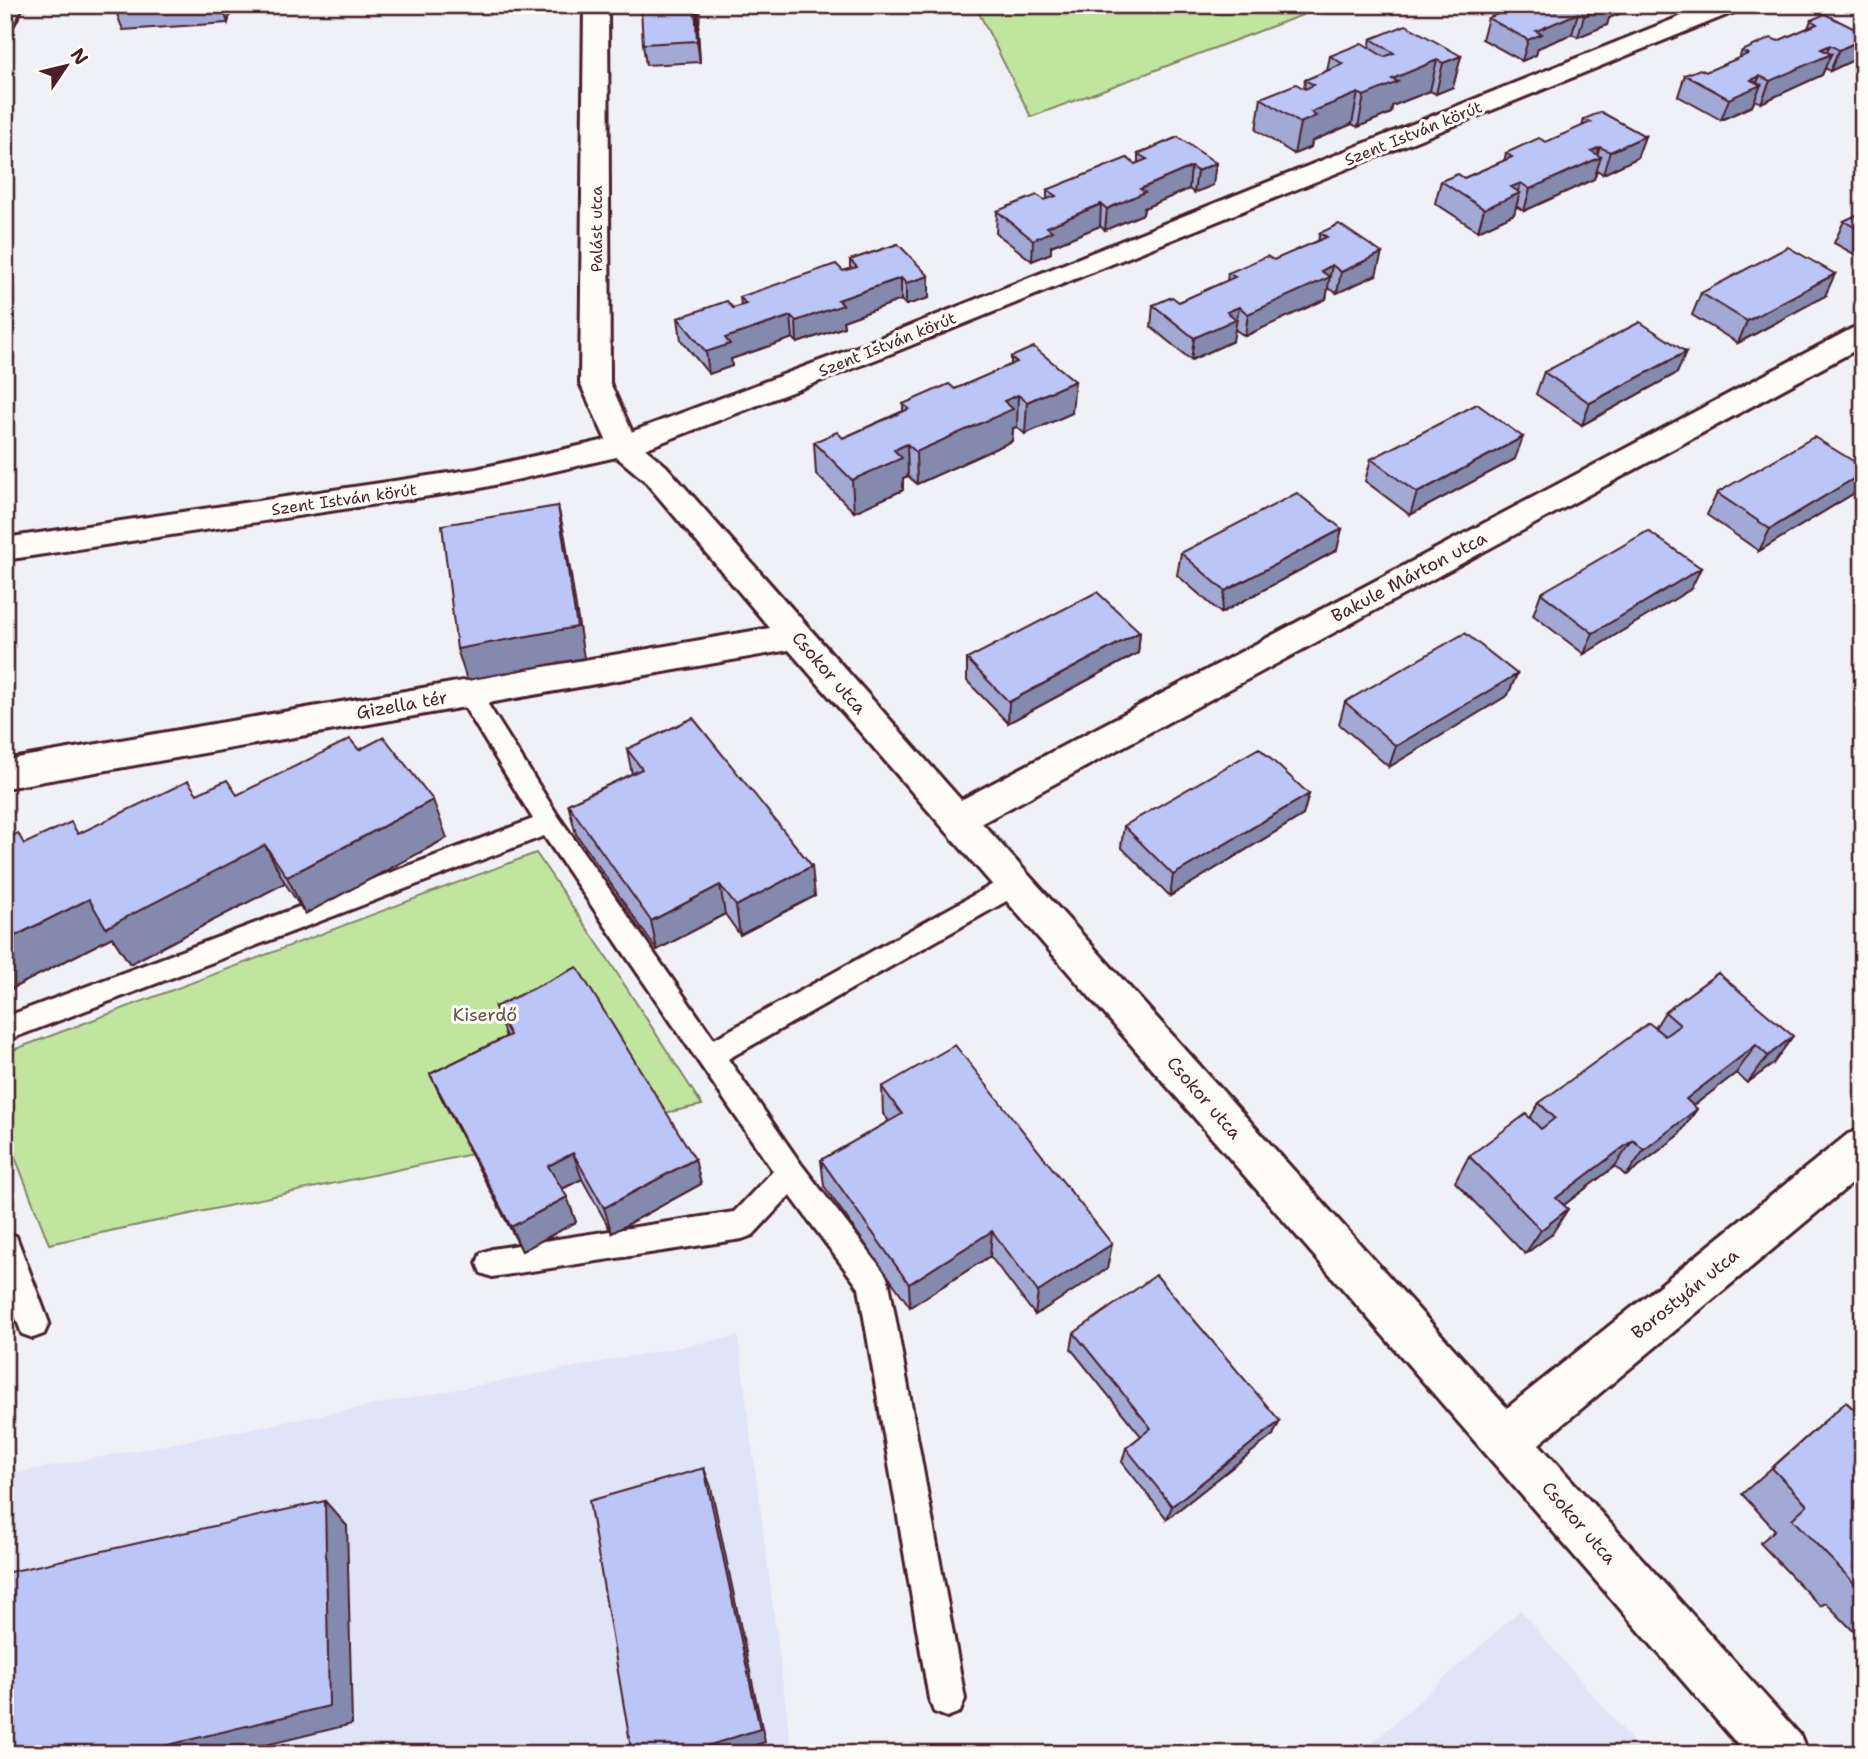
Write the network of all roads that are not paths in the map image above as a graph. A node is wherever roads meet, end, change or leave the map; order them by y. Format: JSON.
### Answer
{"nodes":[{"id":1,"x":11,"y":5,"type":"edge"},
{"id":2,"x":596,"y":5,"type":"edge"},
{"id":3,"x":1731,"y":5,"type":"edge"},
{"id":4,"x":5,"y":20,"type":"edge"},
{"id":5,"x":1863,"y":334,"type":"edge"},
{"id":6,"x":624,"y":446,"type":"junction"},
{"id":7,"x":5,"y":549,"type":"edge"},
{"id":8,"x":798,"y":636,"type":"junction"},
{"id":9,"x":468,"y":694,"type":"junction"},
{"id":10,"x":5,"y":774,"type":"edge"},
{"id":11,"x":956,"y":820,"type":"junction"},
{"id":12,"x":549,"y":823,"type":"junction"},
{"id":13,"x":1015,"y":884,"type":"junction"},
{"id":14,"x":5,"y":1029,"type":"edge"},
{"id":15,"x":710,"y":1055,"type":"junction"},
{"id":16,"x":1863,"y":1148,"type":"edge"},
{"id":17,"x":791,"y":1173,"type":"junction"},
{"id":18,"x":5,"y":1246,"type":"edge"},
{"id":19,"x":492,"y":1263,"type":"dead end"},
{"id":20,"x":33,"y":1323,"type":"dead end"},
{"id":21,"x":1506,"y":1440,"type":"junction"},
{"id":22,"x":947,"y":1699,"type":"dead end"},
{"id":23,"x":1782,"y":1754,"type":"edge"}],
"edges":[{"from":1,"to":4,"type":"street"},
{"from":2,"to":6,"type":"street","name":"Palást utca"},
{"from":3,"to":6,"type":"street","name":"Szent István körút"},
{"from":5,"to":11,"type":"street","name":"Bakule Márton utca"},
{"from":6,"to":7,"type":"street","name":"Szent István körút"},
{"from":6,"to":8,"type":"street","name":"Csokor utca"},
{"from":8,"to":9,"type":"street","name":"Gizella tér"},
{"from":8,"to":11,"type":"street","name":"Csokor utca"},
{"from":9,"to":10,"type":"street","name":"Gizella tér"},
{"from":9,"to":12,"type":"lane"},
{"from":11,"to":13,"type":"street","name":"Csokor utca"},
{"from":12,"to":14,"type":"lane"},
{"from":12,"to":15,"type":"lane"},
{"from":13,"to":15,"type":"lane"},
{"from":13,"to":21,"type":"street","name":"Csokor utca"},
{"from":15,"to":17,"type":"lane"},
{"from":16,"to":21,"type":"street","name":"Borostyán utca"},
{"from":17,"to":19,"type":"lane"},
{"from":17,"to":22,"type":"lane"},
{"from":18,"to":20,"type":"lane"},
{"from":21,"to":23,"type":"street","name":"Csokor utca"}]}
